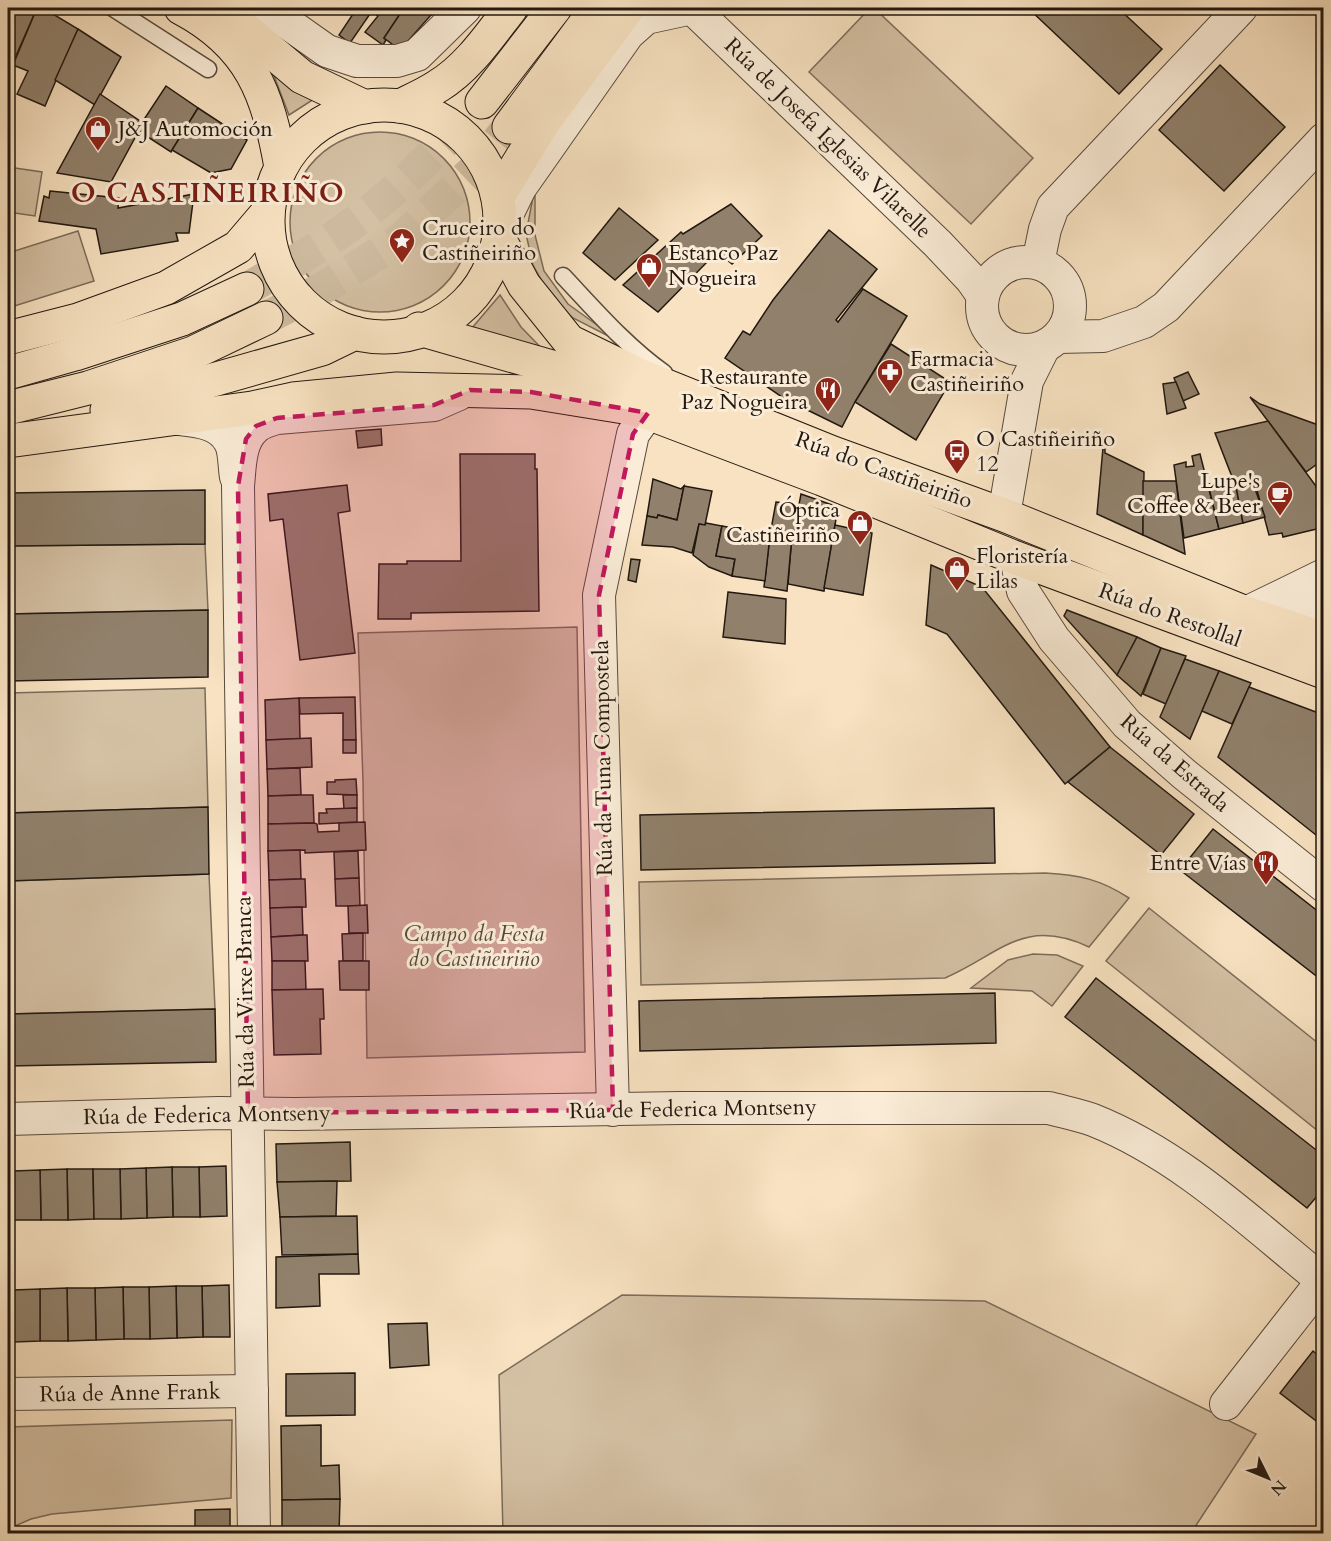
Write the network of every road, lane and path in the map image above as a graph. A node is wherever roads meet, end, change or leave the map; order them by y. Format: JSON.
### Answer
{"nodes":[{"id":1,"x":113,"y":8,"type":"edge"},
{"id":2,"x":181,"y":8,"type":"edge"},
{"id":3,"x":219,"y":8,"type":"edge"},
{"id":4,"x":266,"y":8,"type":"edge"},
{"id":5,"x":465,"y":8,"type":"edge"},
{"id":6,"x":511,"y":8,"type":"edge"},
{"id":7,"x":555,"y":8,"type":"edge"},
{"id":8,"x":597,"y":8,"type":"edge"},
{"id":9,"x":628,"y":8,"type":"edge"},
{"id":10,"x":1241,"y":8,"type":"edge"},
{"id":11,"x":702,"y":11,"type":"edge"},
{"id":12,"x":208,"y":69,"type":"dead end"},
{"id":13,"x":482,"y":102,"type":"tunnel mouth"},
{"id":14,"x":400,"y":106,"type":"junction"},
{"id":15,"x":365,"y":107,"type":"junction"},
{"id":16,"x":509,"y":127,"type":"tunnel mouth"},
{"id":17,"x":1323,"y":139,"type":"edge"},
{"id":18,"x":281,"y":167,"type":"junction"},
{"id":19,"x":267,"y":213,"type":"junction"},
{"id":20,"x":501,"y":221,"type":"junction"},
{"id":21,"x":938,"y":244,"type":"junction"},
{"id":22,"x":1038,"y":263,"type":"junction"},
{"id":23,"x":1004,"y":267,"type":"junction"},
{"id":24,"x":563,"y":276,"type":"dead end"},
{"id":25,"x":247,"y":288,"type":"tunnel mouth"},
{"id":26,"x":983,"y":296,"type":"junction"},
{"id":27,"x":1069,"y":300,"type":"junction"},
{"id":28,"x":266,"y":318,"type":"tunnel mouth"},
{"id":29,"x":1129,"y":326,"type":"junction"},
{"id":30,"x":419,"y":328,"type":"junction"},
{"id":31,"x":356,"y":333,"type":"junction"},
{"id":32,"x":8,"y":339,"type":"edge"},
{"id":33,"x":1051,"y":342,"type":"junction"},
{"id":34,"x":1010,"y":348,"type":"junction"},
{"id":35,"x":8,"y":373,"type":"edge"},
{"id":36,"x":1027,"y":381,"type":"junction"},
{"id":37,"x":470,"y":390,"type":"junction"},
{"id":38,"x":698,"y":399,"type":"junction"},
{"id":39,"x":8,"y":408,"type":"edge"},
{"id":40,"x":648,"y":413,"type":"junction"},
{"id":41,"x":171,"y":418,"type":"junction"},
{"id":42,"x":8,"y":440,"type":"edge"},
{"id":43,"x":238,"y":486,"type":"junction"},
{"id":44,"x":1004,"y":515,"type":"junction"},
{"id":45,"x":1016,"y":558,"type":"junction"},
{"id":46,"x":1323,"y":575,"type":"edge"},
{"id":47,"x":1323,"y":604,"type":"edge"},
{"id":48,"x":1246,"y":613,"type":"junction"},
{"id":49,"x":1288,"y":627,"type":"junction"},
{"id":50,"x":1323,"y":639,"type":"edge"},
{"id":51,"x":1323,"y":672,"type":"edge"},
{"id":52,"x":1323,"y":886,"type":"edge"},
{"id":53,"x":613,"y":1110,"type":"junction"},
{"id":54,"x":248,"y":1113,"type":"junction"},
{"id":55,"x":8,"y":1119,"type":"edge"},
{"id":56,"x":1323,"y":1280,"type":"edge"},
{"id":57,"x":252,"y":1391,"type":"junction"},
{"id":58,"x":8,"y":1394,"type":"edge"},
{"id":59,"x":1226,"y":1404,"type":"dead end"},
{"id":60,"x":254,"y":1533,"type":"edge"}],
"edges":[{"from":1,"to":12,"type":"lane"},
{"from":2,"to":18,"type":"main road"},
{"from":3,"to":15,"type":"main road","name":"Rúa do Castiñeiriño"},
{"from":4,"to":5,"type":"street"},
{"from":6,"to":14,"type":"main road"},
{"from":7,"to":13,"type":"main road"},
{"from":8,"to":16,"type":"main road"},
{"from":9,"to":20,"type":"main road"},
{"from":10,"to":22,"type":"street"},
{"from":11,"to":20,"type":"street"},
{"from":11,"to":21,"type":"street","name":"Rúa de Josefa Iglesias Vilarelle"},
{"from":14,"to":15,"type":"main road","name":"Rúa do Castiñeiriño"},
{"from":14,"to":20,"type":"main road","name":"Rúa do Castiñeiriño"},
{"from":15,"to":18,"type":"main road","name":"Rúa do Castiñeiriño"},
{"from":17,"to":29,"type":"street"},
{"from":18,"to":19,"type":"main road","name":"Rúa do Castiñeiriño"},
{"from":19,"to":31,"type":"main road","name":"Rúa do Castiñeiriño"},
{"from":19,"to":32,"type":"main road"},
{"from":20,"to":30,"type":"main road","name":"Rúa do Castiñeiriño"},
{"from":20,"to":38,"type":"main road","name":"Rúa do Castiñeiriño"},
{"from":21,"to":23,"type":"street","name":"Rúa de Josefa Iglesias Vilarelle"},
{"from":21,"to":26,"type":"street","name":"Rúa de Josefa Iglesias Vilarelle"},
{"from":22,"to":23,"type":"street"},
{"from":22,"to":27,"type":"street"},
{"from":23,"to":26,"type":"street"},
{"from":24,"to":38,"type":"lane"},
{"from":25,"to":35,"type":"main road"},
{"from":26,"to":34,"type":"street"},
{"from":27,"to":29,"type":"street"},
{"from":27,"to":33,"type":"street"},
{"from":28,"to":39,"type":"main road"},
{"from":29,"to":33,"type":"street"},
{"from":30,"to":31,"type":"main road","name":"Rúa do Castiñeiriño"},
{"from":30,"to":40,"type":"main road","name":"Rúa do Castiñeiriño"},
{"from":31,"to":42,"type":"main road"},
{"from":33,"to":34,"type":"street"},
{"from":33,"to":36,"type":"street"},
{"from":34,"to":36,"type":"street"},
{"from":36,"to":44,"type":"street"},
{"from":37,"to":40,"type":"main road"},
{"from":37,"to":41,"type":"main road"},
{"from":37,"to":43,"type":"street","name":"Rúa da Virxe Branca"},
{"from":38,"to":44,"type":"main road","name":"Rúa do Castiñeiriño"},
{"from":40,"to":45,"type":"main road","name":"Rúa do Castiñeiriño"},
{"from":40,"to":53,"type":"street","name":"Rúa da Tuna Compostela"},
{"from":41,"to":42,"type":"main road"},
{"from":41,"to":43,"type":"street","name":"Rúa da Virxe Branca"},
{"from":43,"to":54,"type":"street","name":"Rúa da Virxe Branca"},
{"from":44,"to":48,"type":"main road","name":"Rúa do Castiñeiriño"},
{"from":45,"to":51,"type":"main road","name":"Rúa do Restollal"},
{"from":45,"to":52,"type":"street","name":"Rúa da Estrada"},
{"from":46,"to":48,"type":"street"},
{"from":47,"to":49,"type":"street"},
{"from":48,"to":49,"type":"main road","name":"Rúa do Restollal"},
{"from":49,"to":50,"type":"main road","name":"Rúa do Restollal"},
{"from":53,"to":54,"type":"street","name":"Rúa de Federica Montseny"},
{"from":53,"to":56,"type":"street","name":"Rúa de Federica Montseny"},
{"from":54,"to":55,"type":"street","name":"Rúa de Federica Montseny"},
{"from":54,"to":57,"type":"street","name":"Rúa da Virxe Branca"},
{"from":56,"to":59,"type":"street"},
{"from":57,"to":58,"type":"street","name":"Rúa de Anne Frank"},
{"from":57,"to":60,"type":"street","name":"Rúa da Virxe Branca"}]}
